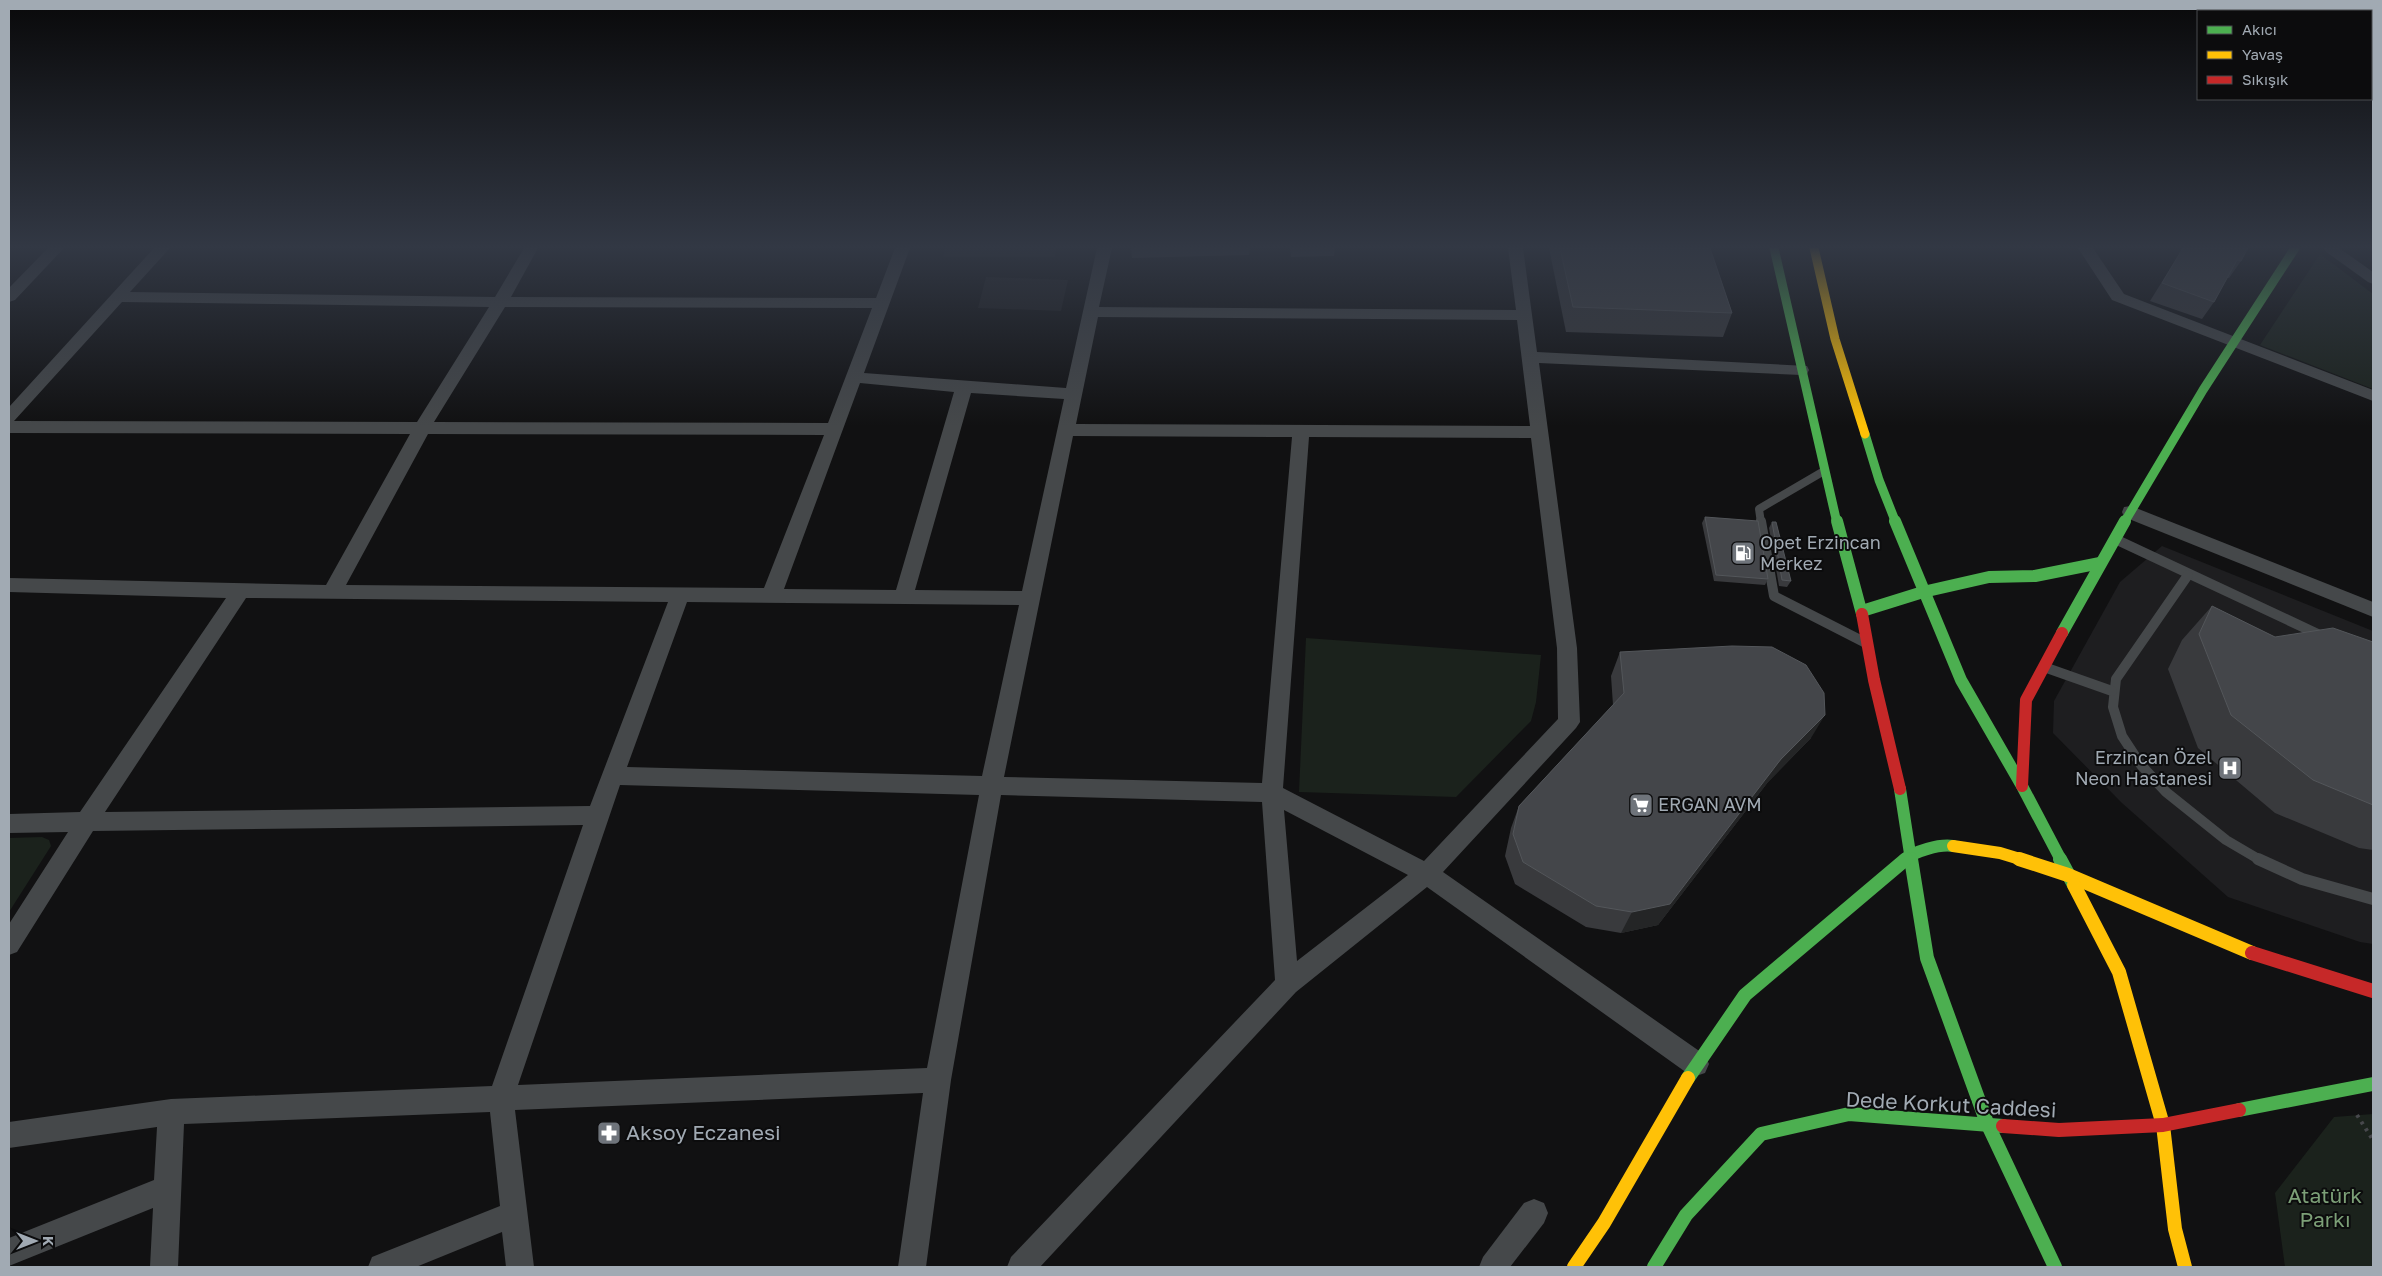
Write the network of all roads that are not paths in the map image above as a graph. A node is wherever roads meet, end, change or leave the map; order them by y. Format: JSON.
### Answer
{"nodes":[{"id":1,"x":108,"y":308,"type":"edge"},
{"id":2,"x":497,"y":308,"type":"edge"},
{"id":3,"x":880,"y":308,"type":"edge"},
{"id":4,"x":1091,"y":308,"type":"edge"},
{"id":5,"x":1524,"y":308,"type":"edge"},
{"id":6,"x":1788,"y":308,"type":"edge"},
{"id":7,"x":1828,"y":308,"type":"edge"},
{"id":8,"x":2146,"y":308,"type":"edge"},
{"id":9,"x":2255,"y":308,"type":"edge"},
{"id":10,"x":1090,"y":312,"type":"junction"},
{"id":11,"x":1525,"y":315,"type":"junction"},
{"id":12,"x":2233,"y":340,"type":"junction"},
{"id":13,"x":1530,"y":356,"type":"junction"},
{"id":14,"x":1802,"y":370,"type":"junction"},
{"id":15,"x":855,"y":377,"type":"junction"},
{"id":16,"x":964,"y":387,"type":"junction"},
{"id":17,"x":1072,"y":394,"type":"junction"},
{"id":18,"x":2373,"y":396,"type":"edge"},
{"id":19,"x":9,"y":417,"type":"edge"},
{"id":20,"x":9,"y":427,"type":"edge"},
{"id":21,"x":422,"y":428,"type":"junction"},
{"id":22,"x":835,"y":429,"type":"junction"},
{"id":23,"x":1066,"y":430,"type":"junction"},
{"id":24,"x":1301,"y":431,"type":"junction"},
{"id":25,"x":1540,"y":432,"type":"junction"},
{"id":26,"x":1824,"y":471,"type":"junction"},
{"id":27,"x":2131,"y":512,"type":"junction"},
{"id":28,"x":2115,"y":539,"type":"junction"},
{"id":29,"x":2100,"y":563,"type":"junction"},
{"id":30,"x":2188,"y":575,"type":"junction"},
{"id":31,"x":9,"y":585,"type":"edge"},
{"id":32,"x":241,"y":591,"type":"junction"},
{"id":33,"x":332,"y":592,"type":"junction"},
{"id":34,"x":1923,"y":592,"type":"junction"},
{"id":35,"x":772,"y":594,"type":"junction"},
{"id":36,"x":680,"y":596,"type":"junction"},
{"id":37,"x":903,"y":598,"type":"junction"},
{"id":38,"x":1029,"y":598,"type":"junction"},
{"id":39,"x":2373,"y":610,"type":"edge"},
{"id":40,"x":1862,"y":611,"type":"junction"},
{"id":41,"x":2329,"y":640,"type":"edge"},
{"id":42,"x":1868,"y":644,"type":"junction"},
{"id":43,"x":2044,"y":667,"type":"junction"},
{"id":44,"x":2112,"y":691,"type":"junction"},
{"id":45,"x":614,"y":776,"type":"junction"},
{"id":46,"x":2022,"y":786,"type":"junction"},
{"id":47,"x":990,"y":787,"type":"junction"},
{"id":48,"x":1272,"y":793,"type":"junction"},
{"id":49,"x":598,"y":815,"type":"junction"},
{"id":50,"x":9,"y":823,"type":"edge"},
{"id":51,"x":85,"y":824,"type":"junction"},
{"id":52,"x":1910,"y":856,"type":"junction"},
{"id":53,"x":1427,"y":874,"type":"junction"},
{"id":54,"x":2068,"y":875,"type":"junction"},
{"id":55,"x":2373,"y":899,"type":"edge"},
{"id":56,"x":9,"y":944,"type":"edge"},
{"id":57,"x":1287,"y":984,"type":"junction"},
{"id":58,"x":2373,"y":991,"type":"edge"},
{"id":59,"x":1696,"y":1064,"type":"junction"},
{"id":60,"x":938,"y":1080,"type":"junction"},
{"id":61,"x":2373,"y":1084,"type":"edge"},
{"id":62,"x":501,"y":1097,"type":"junction"},
{"id":63,"x":171,"y":1112,"type":"junction"},
{"id":64,"x":1987,"y":1123,"type":"junction"},
{"id":65,"x":2162,"y":1125,"type":"junction"},
{"id":66,"x":9,"y":1135,"type":"edge"},
{"id":67,"x":169,"y":1188,"type":"junction"},
{"id":68,"x":1534,"y":1213,"type":"dead end"},
{"id":69,"x":514,"y":1214,"type":"junction"},
{"id":70,"x":9,"y":1252,"type":"edge"},
{"id":71,"x":164,"y":1267,"type":"edge"},
{"id":72,"x":382,"y":1267,"type":"edge"},
{"id":73,"x":520,"y":1267,"type":"edge"},
{"id":74,"x":912,"y":1267,"type":"edge"},
{"id":75,"x":1021,"y":1267,"type":"edge"},
{"id":76,"x":1493,"y":1267,"type":"edge"},
{"id":77,"x":1574,"y":1267,"type":"edge"},
{"id":78,"x":1654,"y":1267,"type":"edge"},
{"id":79,"x":2055,"y":1267,"type":"edge"},
{"id":80,"x":2186,"y":1267,"type":"edge"}],
"edges":[{"from":1,"to":19,"type":"street"},
{"from":2,"to":21,"type":"street"},
{"from":3,"to":15,"type":"street"},
{"from":4,"to":10,"type":"street"},
{"from":5,"to":11,"type":"street"},
{"from":6,"to":14,"type":"main road"},
{"from":7,"to":34,"type":"main road"},
{"from":8,"to":12,"type":"street"},
{"from":9,"to":12,"type":"main road"},
{"from":10,"to":11,"type":"street"},
{"from":10,"to":17,"type":"street"},
{"from":11,"to":13,"type":"street"},
{"from":12,"to":18,"type":"street"},
{"from":12,"to":27,"type":"main road"},
{"from":13,"to":14,"type":"street"},
{"from":13,"to":25,"type":"street"},
{"from":14,"to":26,"type":"main road"},
{"from":15,"to":16,"type":"street"},
{"from":15,"to":22,"type":"street"},
{"from":16,"to":17,"type":"street"},
{"from":16,"to":37,"type":"street"},
{"from":17,"to":23,"type":"street"},
{"from":20,"to":21,"type":"street"},
{"from":21,"to":22,"type":"street"},
{"from":21,"to":33,"type":"street"},
{"from":22,"to":35,"type":"street"},
{"from":23,"to":24,"type":"street"},
{"from":23,"to":38,"type":"street"},
{"from":24,"to":25,"type":"street"},
{"from":24,"to":48,"type":"street"},
{"from":25,"to":53,"type":"street"},
{"from":26,"to":40,"type":"main road"},
{"from":26,"to":42,"type":"lane"},
{"from":27,"to":28,"type":"main road"},
{"from":27,"to":39,"type":"street"},
{"from":28,"to":29,"type":"main road"},
{"from":28,"to":30,"type":"lane"},
{"from":29,"to":34,"type":"main road"},
{"from":29,"to":43,"type":"main road"},
{"from":30,"to":41,"type":"lane"},
{"from":30,"to":44,"type":"lane"},
{"from":31,"to":32,"type":"street"},
{"from":32,"to":33,"type":"street"},
{"from":32,"to":51,"type":"street"},
{"from":33,"to":36,"type":"street"},
{"from":34,"to":40,"type":"main road"},
{"from":34,"to":46,"type":"main road"},
{"from":35,"to":36,"type":"street"},
{"from":35,"to":37,"type":"street"},
{"from":36,"to":45,"type":"street"},
{"from":37,"to":38,"type":"street"},
{"from":38,"to":47,"type":"street"},
{"from":40,"to":42,"type":"main road"},
{"from":42,"to":52,"type":"main road"},
{"from":43,"to":44,"type":"lane"},
{"from":43,"to":46,"type":"main road"},
{"from":44,"to":55,"type":"lane"},
{"from":45,"to":47,"type":"street"},
{"from":45,"to":49,"type":"street"},
{"from":46,"to":54,"type":"main road"},
{"from":47,"to":48,"type":"street"},
{"from":47,"to":60,"type":"street"},
{"from":48,"to":53,"type":"street"},
{"from":48,"to":57,"type":"street"},
{"from":49,"to":51,"type":"street"},
{"from":49,"to":62,"type":"street"},
{"from":50,"to":51,"type":"street"},
{"from":51,"to":56,"type":"street"},
{"from":52,"to":54,"type":"main road"},
{"from":52,"to":59,"type":"main road"},
{"from":52,"to":64,"type":"main road"},
{"from":53,"to":57,"type":"street"},
{"from":53,"to":59,"type":"street"},
{"from":54,"to":58,"type":"main road"},
{"from":54,"to":65,"type":"main road"},
{"from":57,"to":75,"type":"street"},
{"from":59,"to":77,"type":"main road"},
{"from":60,"to":62,"type":"street"},
{"from":60,"to":74,"type":"street"},
{"from":61,"to":65,"type":"main road","name":"Dede Korkut Caddesi"},
{"from":62,"to":63,"type":"street"},
{"from":62,"to":69,"type":"street"},
{"from":63,"to":66,"type":"street"},
{"from":63,"to":67,"type":"street"},
{"from":64,"to":65,"type":"main road","name":"Dede Korkut Caddesi"},
{"from":64,"to":78,"type":"main road","name":"Dede Korkut Caddesi"},
{"from":64,"to":79,"type":"main road"},
{"from":65,"to":80,"type":"main road"},
{"from":67,"to":70,"type":"street"},
{"from":67,"to":71,"type":"street"},
{"from":68,"to":76,"type":"street"},
{"from":69,"to":72,"type":"street"},
{"from":69,"to":73,"type":"street"}]}
